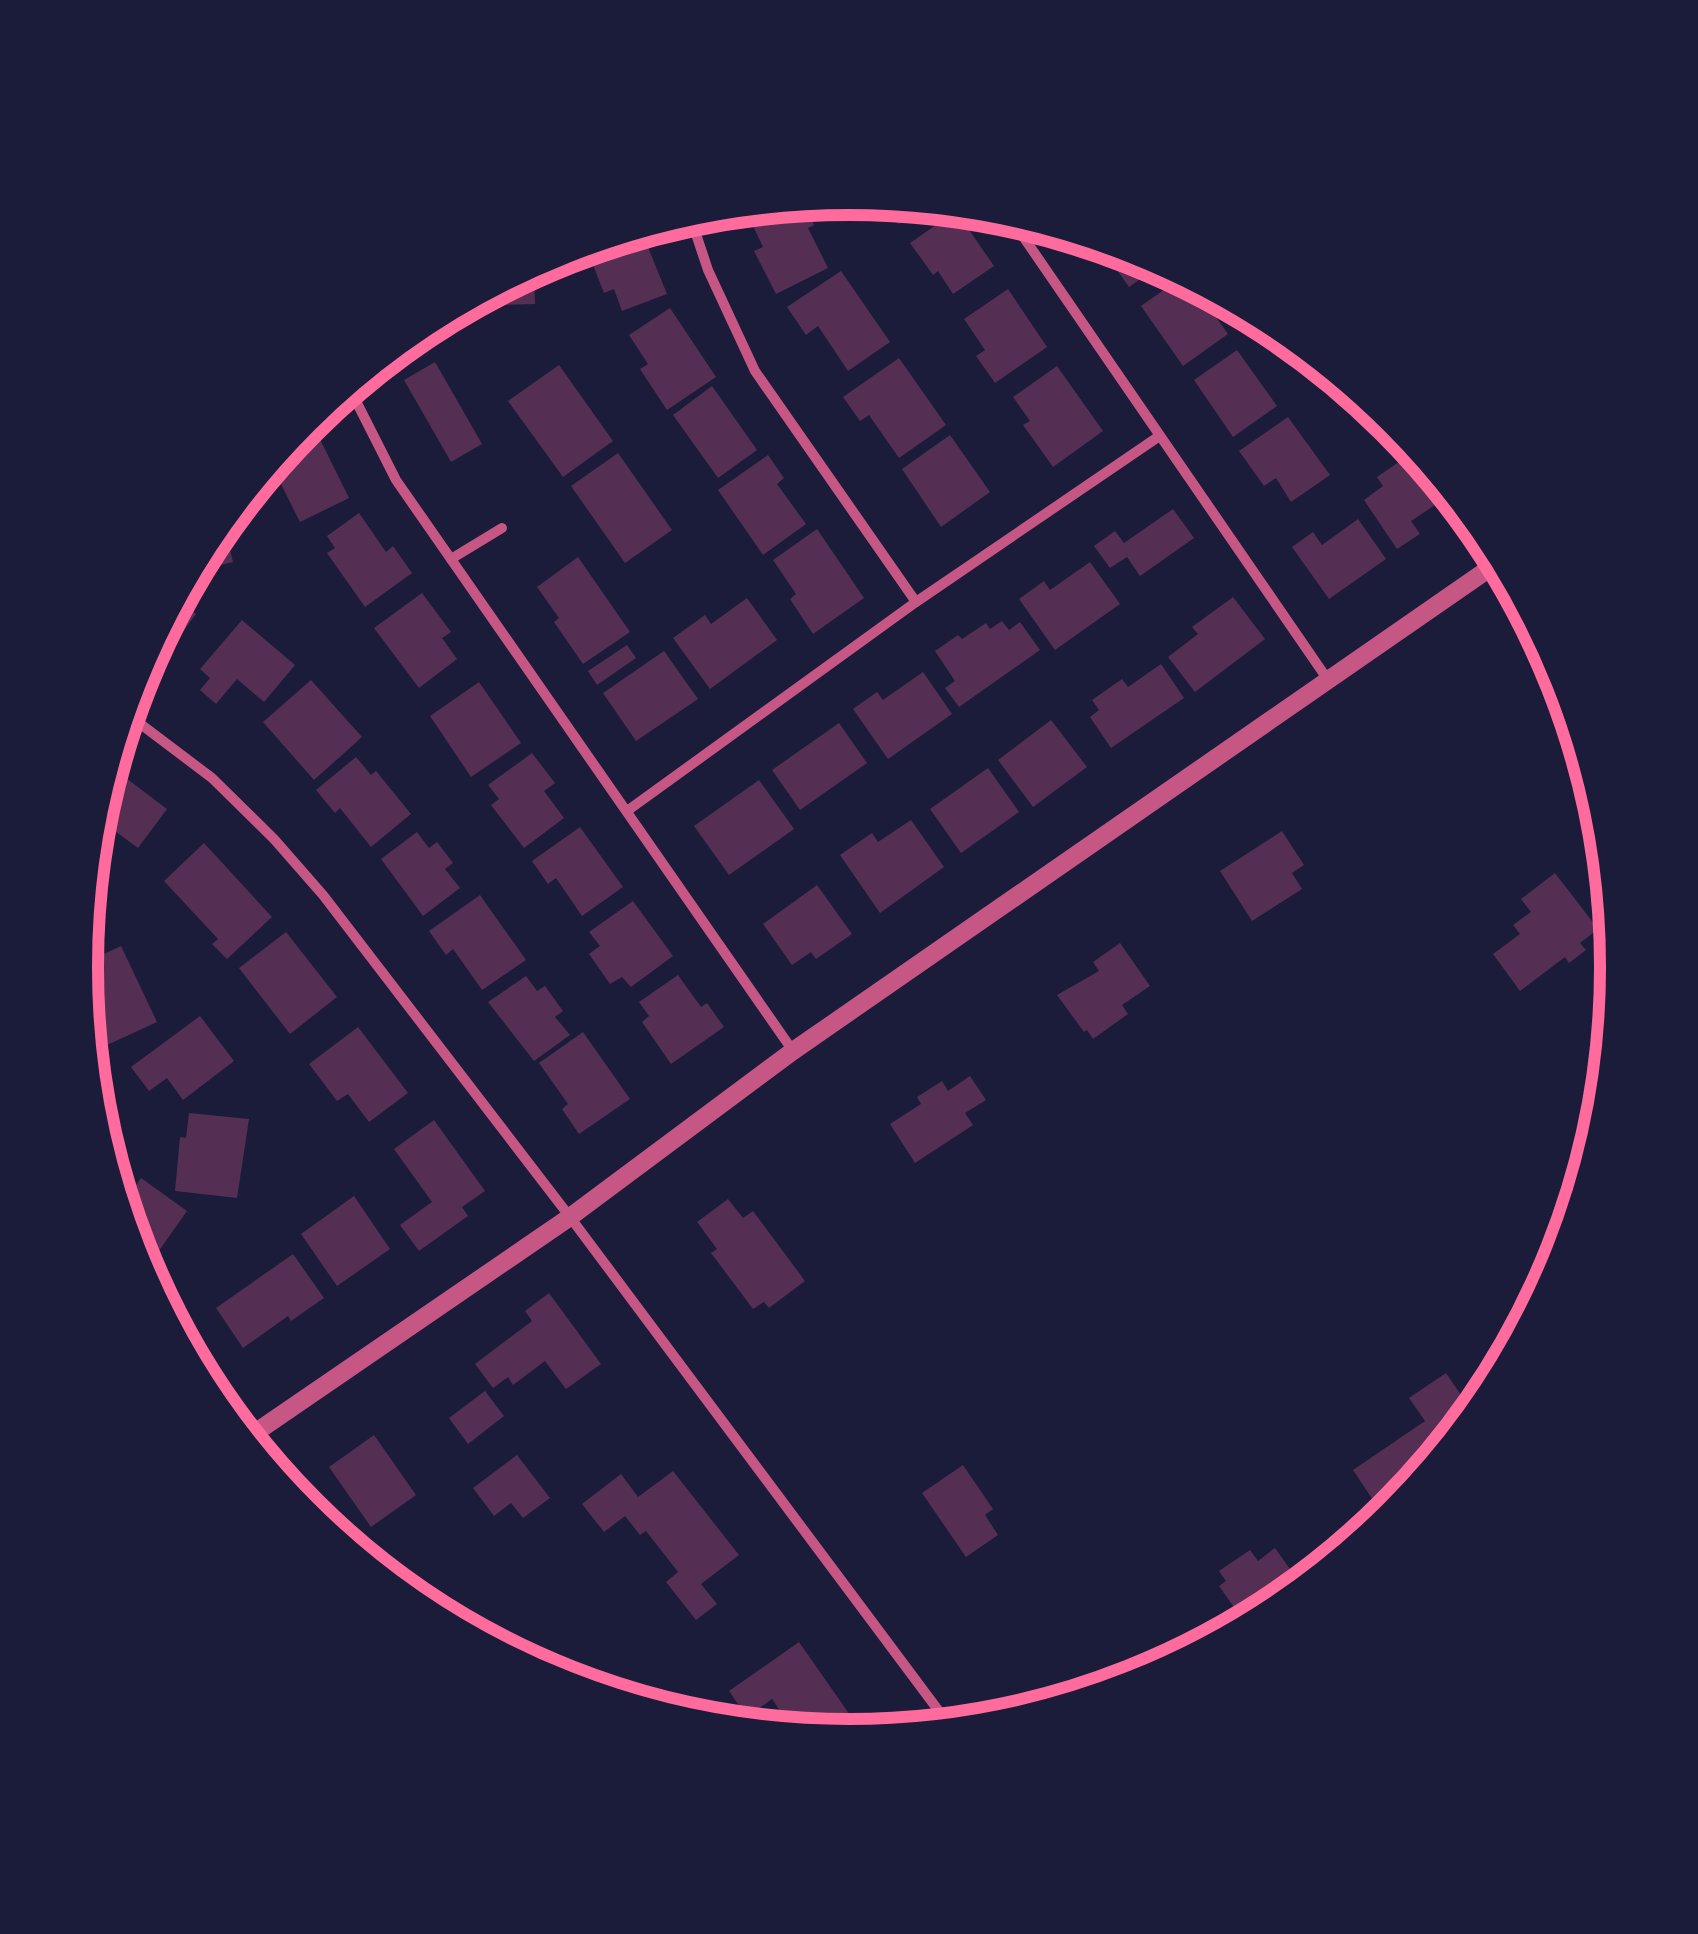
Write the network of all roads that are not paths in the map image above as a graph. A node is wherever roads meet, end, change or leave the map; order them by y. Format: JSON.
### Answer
{"nodes":[{"id":1,"x":695,"y":232,"type":"edge"},
{"id":2,"x":1023,"y":236,"type":"edge"},
{"id":3,"x":356,"y":400,"type":"edge"},
{"id":4,"x":1158,"y":437,"type":"junction"},
{"id":5,"x":502,"y":528,"type":"dead end"},
{"id":6,"x":451,"y":559,"type":"junction"},
{"id":7,"x":1487,"y":570,"type":"edge"},
{"id":8,"x":916,"y":602,"type":"junction"},
{"id":9,"x":1328,"y":680,"type":"junction"},
{"id":10,"x":138,"y":723,"type":"edge"},
{"id":11,"x":627,"y":811,"type":"junction"},
{"id":12,"x":792,"y":1051,"type":"junction"},
{"id":13,"x":570,"y":1216,"type":"junction"},
{"id":14,"x":258,"y":1431,"type":"edge"},
{"id":15,"x":940,"y":1713,"type":"edge"}],
"edges":[{"from":1,"to":8,"type":"street"},
{"from":2,"to":4,"type":"street"},
{"from":3,"to":6,"type":"street"},
{"from":4,"to":8,"type":"street"},
{"from":4,"to":9,"type":"street"},
{"from":5,"to":6,"type":"street"},
{"from":6,"to":11,"type":"street"},
{"from":7,"to":9,"type":"street"},
{"from":8,"to":11,"type":"street"},
{"from":9,"to":12,"type":"street"},
{"from":10,"to":13,"type":"street"},
{"from":11,"to":12,"type":"street"},
{"from":12,"to":13,"type":"street"},
{"from":13,"to":14,"type":"street"},
{"from":13,"to":15,"type":"street"}]}
